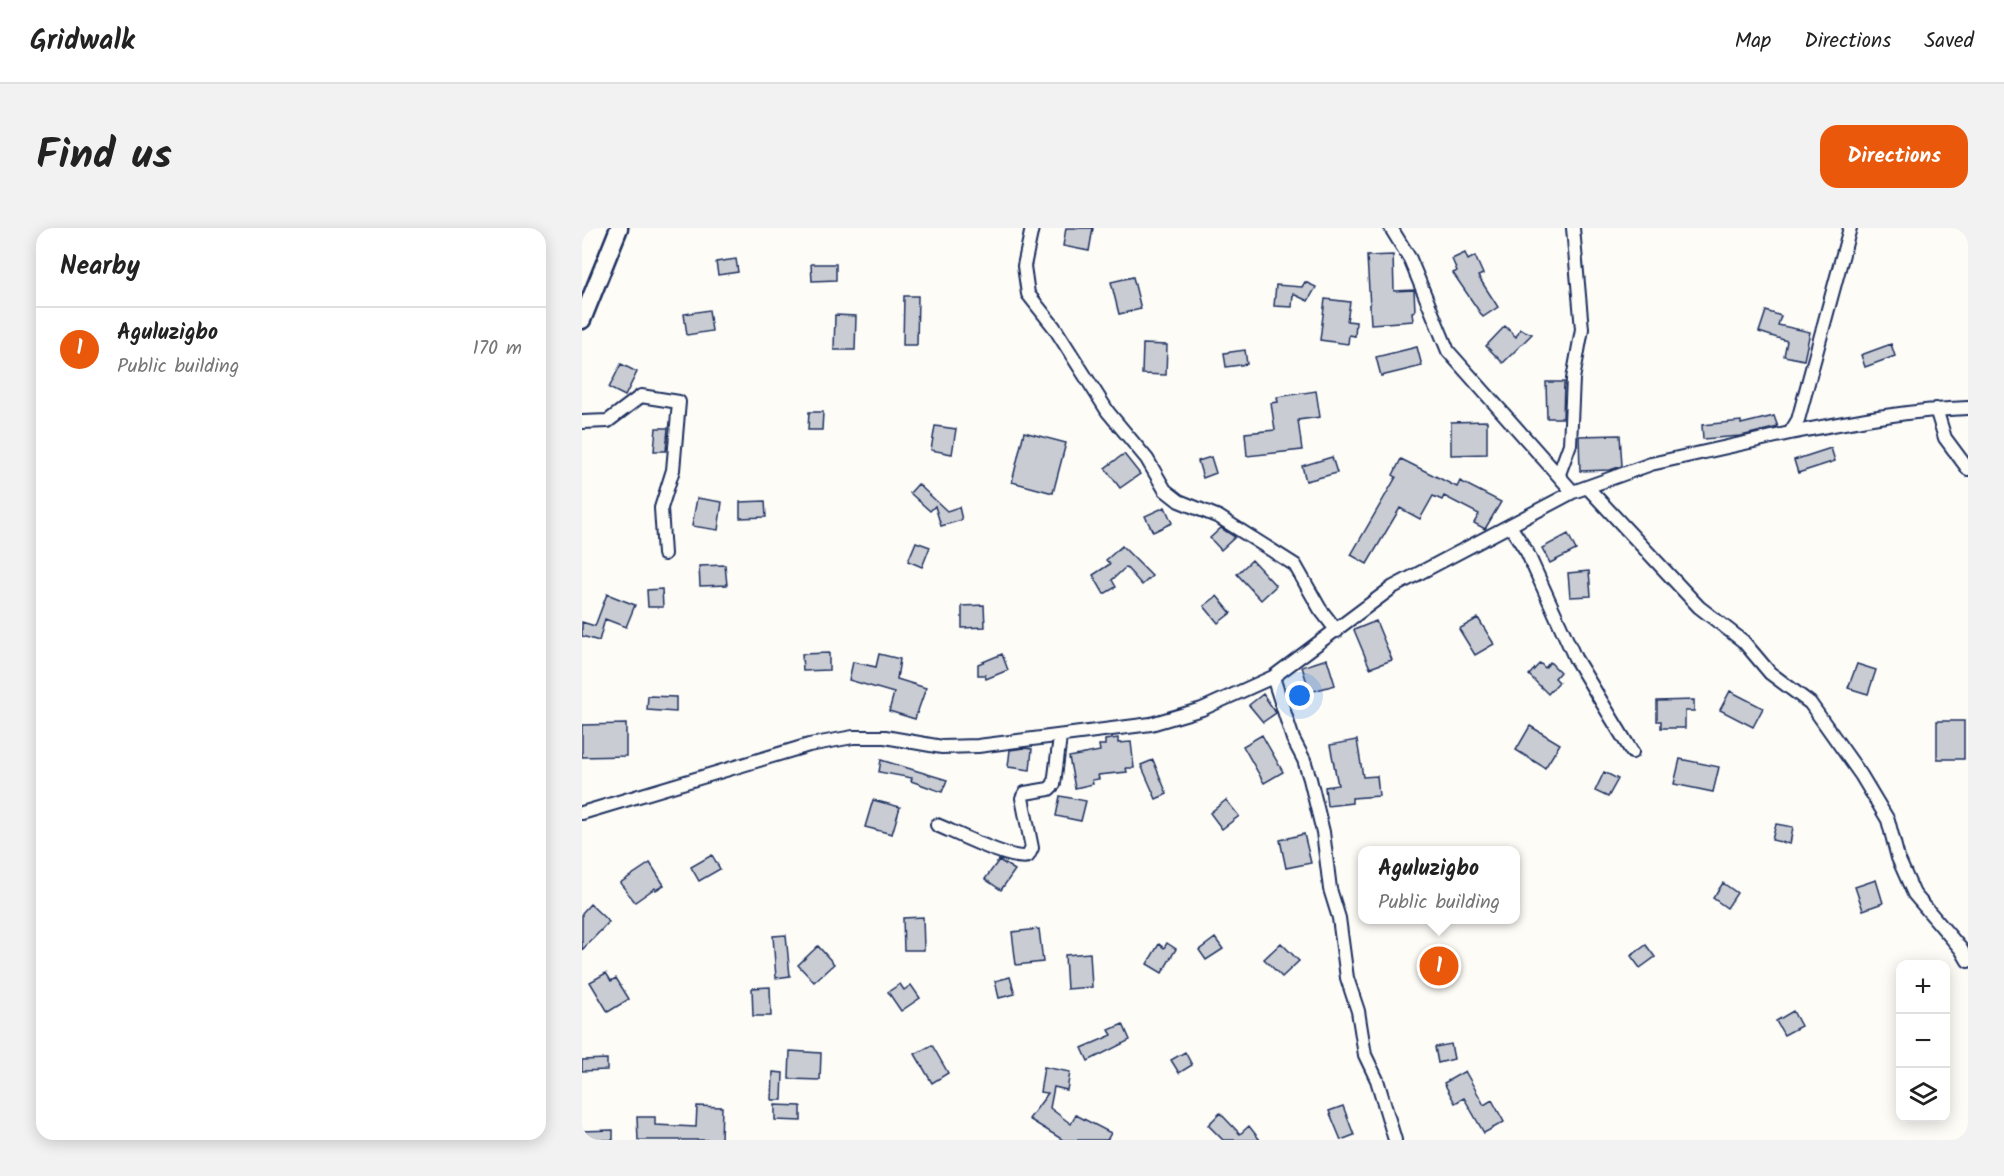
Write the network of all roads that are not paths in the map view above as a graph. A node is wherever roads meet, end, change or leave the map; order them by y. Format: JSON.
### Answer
{"nodes":[{"id":1,"x":619,"y":228,"type":"edge"},
{"id":2,"x":1032,"y":228,"type":"edge"},
{"id":3,"x":1391,"y":228,"type":"edge"},
{"id":4,"x":1574,"y":228,"type":"edge"},
{"id":5,"x":1850,"y":228,"type":"edge"},
{"id":6,"x":582,"y":320,"type":"edge"},
{"id":7,"x":1968,"y":408,"type":"edge"},
{"id":8,"x":1936,"y":409,"type":"junction"},
{"id":9,"x":582,"y":422,"type":"edge"},
{"id":10,"x":1790,"y":433,"type":"junction"},
{"id":11,"x":1968,"y":469,"type":"edge"},
{"id":12,"x":1559,"y":474,"type":"junction"},
{"id":13,"x":1587,"y":487,"type":"junction"},
{"id":14,"x":1573,"y":492,"type":"junction"},
{"id":15,"x":1510,"y":526,"type":"junction"},
{"id":16,"x":664,"y":554,"type":"dead end"},
{"id":17,"x":1337,"y":631,"type":"junction"},
{"id":18,"x":1273,"y":677,"type":"junction"},
{"id":19,"x":1060,"y":737,"type":"junction"},
{"id":20,"x":1632,"y":752,"type":"dead end"},
{"id":21,"x":582,"y":813,"type":"edge"},
{"id":22,"x":937,"y":825,"type":"dead end"},
{"id":23,"x":1968,"y":961,"type":"edge"},
{"id":24,"x":1395,"y":1140,"type":"edge"}],
"edges":[{"from":1,"to":6,"type":"main road"},
{"from":2,"to":17,"type":"street"},
{"from":3,"to":12,"type":"street"},
{"from":4,"to":12,"type":"street"},
{"from":5,"to":10,"type":"street"},
{"from":7,"to":8,"type":"street"},
{"from":8,"to":10,"type":"street"},
{"from":8,"to":11,"type":"street"},
{"from":9,"to":16,"type":"street"},
{"from":10,"to":13,"type":"street"},
{"from":12,"to":14,"type":"street"},
{"from":13,"to":14,"type":"street"},
{"from":13,"to":23,"type":"street"},
{"from":14,"to":15,"type":"street"},
{"from":15,"to":17,"type":"street"},
{"from":15,"to":20,"type":"street"},
{"from":17,"to":18,"type":"street"},
{"from":18,"to":19,"type":"street"},
{"from":18,"to":24,"type":"street"},
{"from":19,"to":21,"type":"street"},
{"from":19,"to":22,"type":"street"}]}
